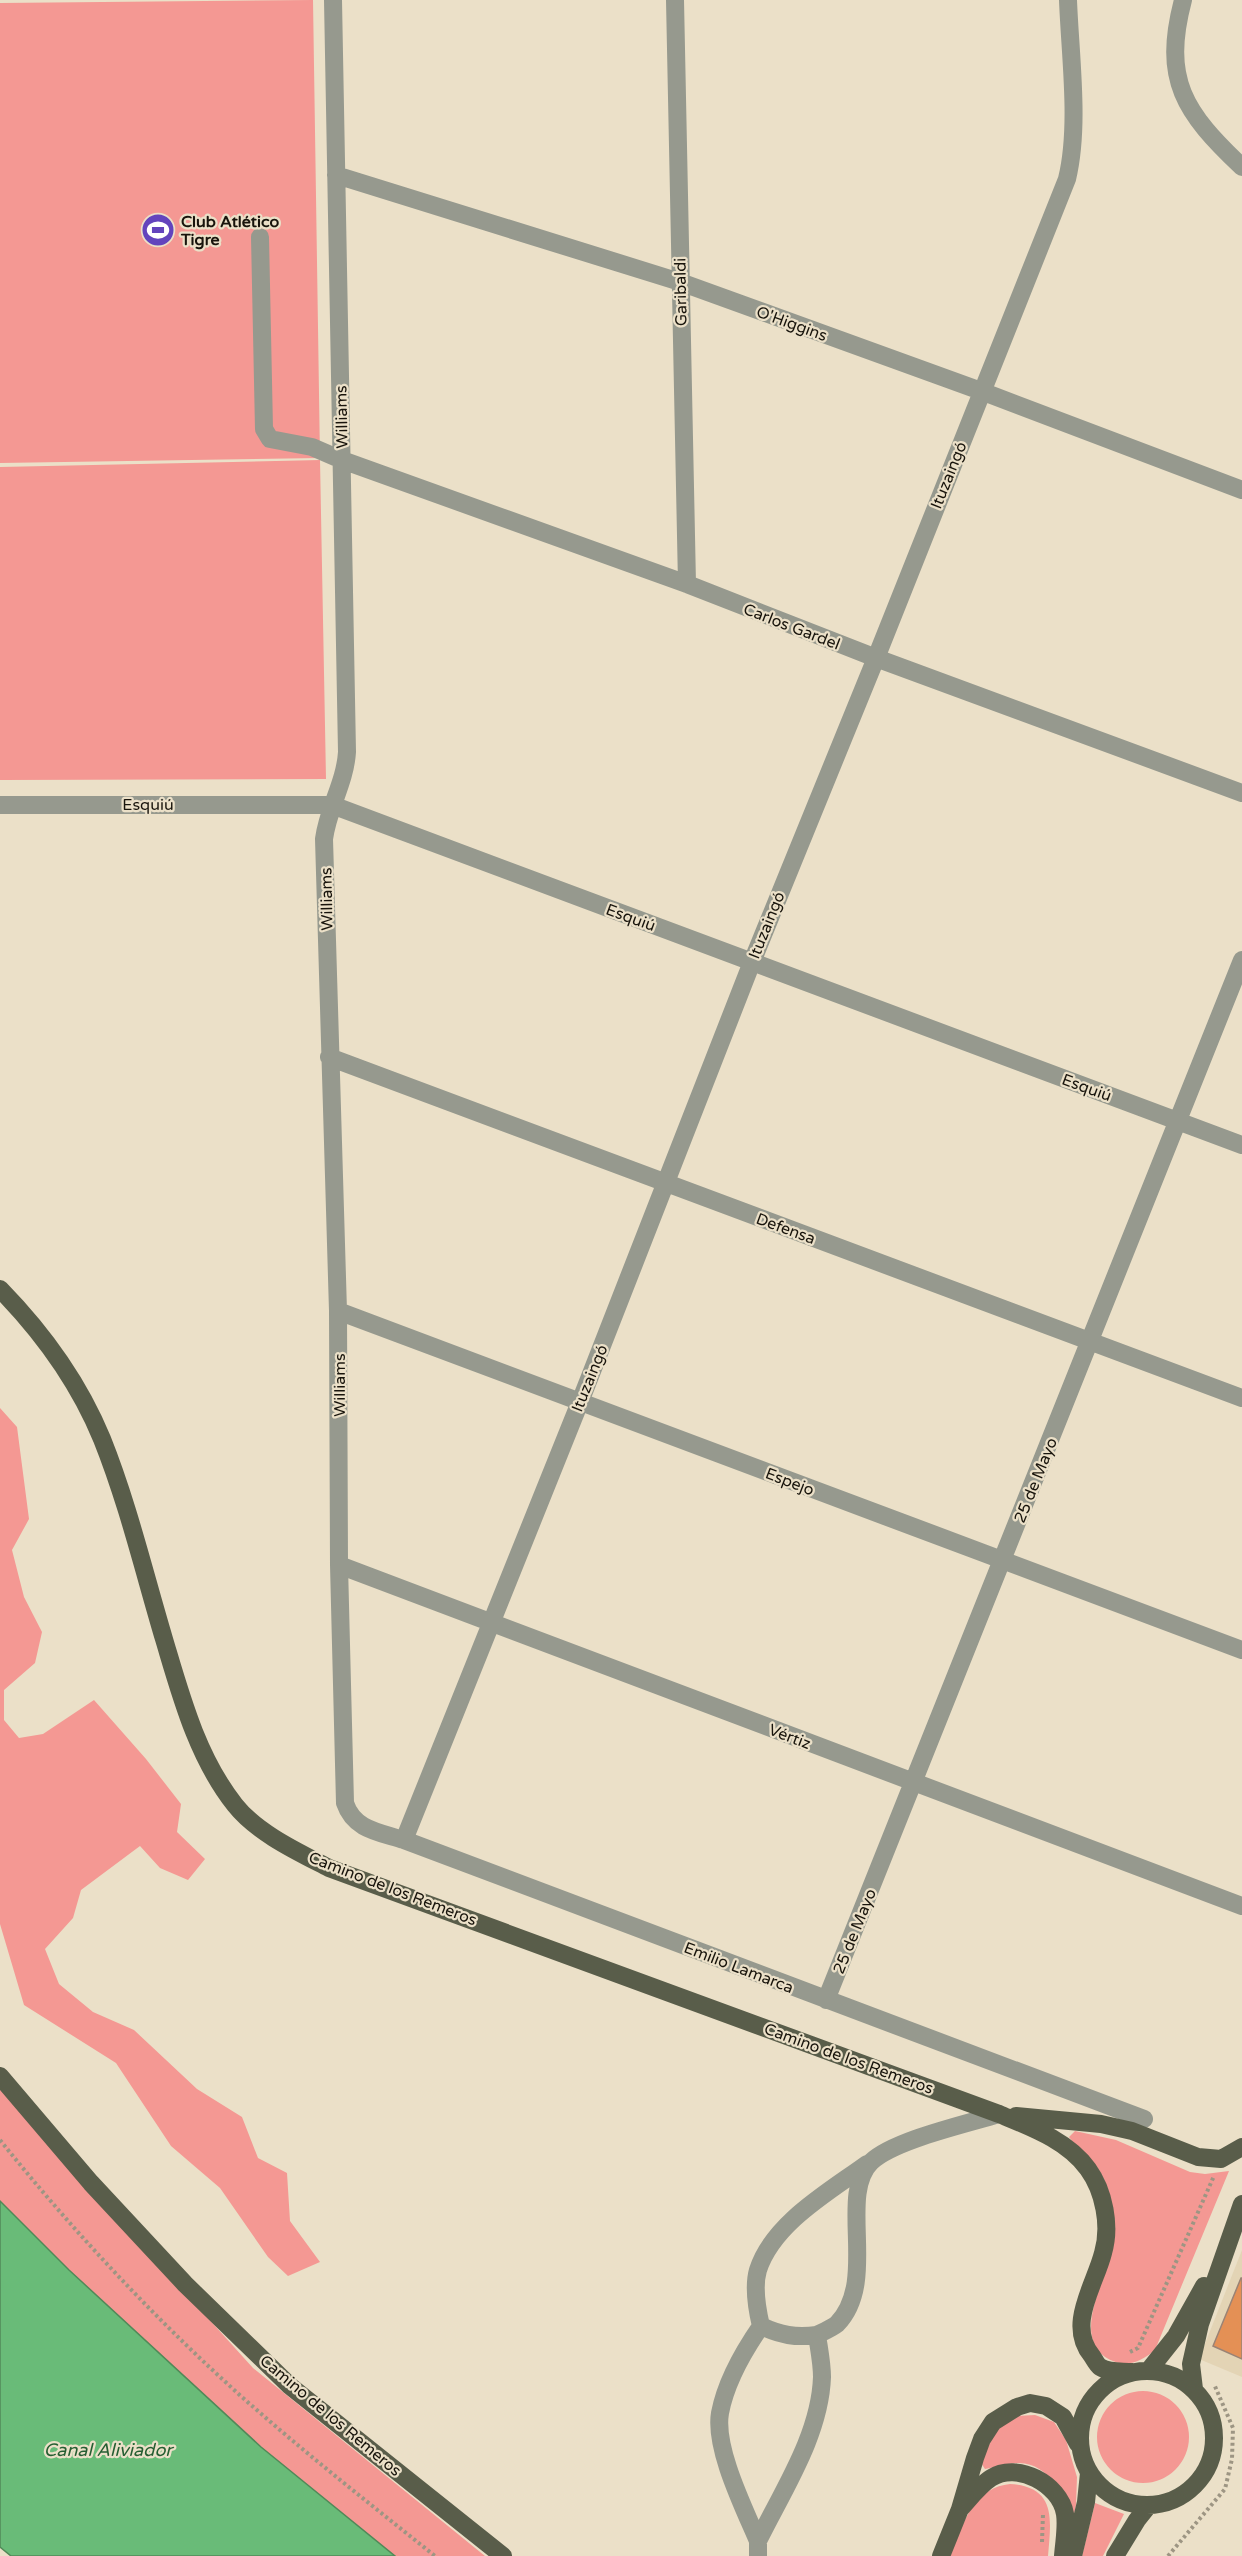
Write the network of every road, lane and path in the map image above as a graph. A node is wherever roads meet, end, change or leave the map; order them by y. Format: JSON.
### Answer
{"nodes":[{"id":1,"x":333,"y":0,"type":"edge"},
{"id":2,"x":675,"y":0,"type":"edge"},
{"id":3,"x":1068,"y":0,"type":"edge"},
{"id":4,"x":1183,"y":0,"type":"edge"},
{"id":5,"x":1242,"y":167,"type":"edge"},
{"id":6,"x":336,"y":175,"type":"junction"},
{"id":7,"x":260,"y":237,"type":"dead end"},
{"id":8,"x":680,"y":282,"type":"junction"},
{"id":9,"x":981,"y":391,"type":"junction"},
{"id":10,"x":342,"y":460,"type":"junction"},
{"id":11,"x":1242,"y":490,"type":"edge"},
{"id":12,"x":687,"y":584,"type":"junction"},
{"id":13,"x":876,"y":658,"type":"junction"},
{"id":14,"x":1242,"y":793,"type":"edge"},
{"id":15,"x":332,"y":805,"type":"junction"},
{"id":16,"x":0,"y":806,"type":"edge"},
{"id":17,"x":1242,"y":960,"type":"edge"},
{"id":18,"x":752,"y":962,"type":"junction"},
{"id":19,"x":329,"y":1057,"type":"junction"},
{"id":20,"x":1178,"y":1121,"type":"junction"},
{"id":21,"x":1242,"y":1145,"type":"edge"},
{"id":22,"x":666,"y":1183,"type":"junction"},
{"id":23,"x":0,"y":1289,"type":"edge"},
{"id":24,"x":338,"y":1311,"type":"junction"},
{"id":25,"x":1090,"y":1341,"type":"junction"},
{"id":26,"x":1242,"y":1398,"type":"edge"},
{"id":27,"x":580,"y":1402,"type":"junction"},
{"id":28,"x":1002,"y":1560,"type":"junction"},
{"id":29,"x":339,"y":1565,"type":"junction"},
{"id":30,"x":492,"y":1623,"type":"junction"},
{"id":31,"x":1242,"y":1650,"type":"edge"},
{"id":32,"x":914,"y":1782,"type":"junction"},
{"id":33,"x":345,"y":1803,"type":"joint"},
{"id":34,"x":404,"y":1840,"type":"junction"},
{"id":35,"x":1242,"y":1906,"type":"edge"},
{"id":36,"x":826,"y":2000,"type":"junction"},
{"id":37,"x":0,"y":2076,"type":"edge"},
{"id":38,"x":999,"y":2114,"type":"junction"},
{"id":39,"x":1144,"y":2119,"type":"dead end"},
{"id":40,"x":0,"y":2140,"type":"edge"},
{"id":41,"x":1242,"y":2147,"type":"edge"},
{"id":42,"x":873,"y":2161,"type":"junction"},
{"id":43,"x":1214,"y":2175,"type":"dead end"},
{"id":44,"x":1242,"y":2204,"type":"edge"},
{"id":45,"x":1228,"y":2242,"type":"junction"},
{"id":46,"x":761,"y":2325,"type":"junction"},
{"id":47,"x":817,"y":2335,"type":"junction"},
{"id":48,"x":1129,"y":2353,"type":"dead end"},
{"id":49,"x":1140,"y":2371,"type":"junction"},
{"id":50,"x":1210,"y":2375,"type":"dead end"},
{"id":51,"x":1194,"y":2389,"type":"junction"},
{"id":52,"x":1080,"y":2447,"type":"junction"},
{"id":53,"x":1089,"y":2473,"type":"junction"},
{"id":54,"x":1043,"y":2483,"type":"junction"},
{"id":55,"x":1149,"y":2505,"type":"junction"},
{"id":56,"x":960,"y":2509,"type":"junction"},
{"id":57,"x":758,"y":2548,"type":"edge"},
{"id":58,"x":1042,"y":2549,"type":"dead end"},
{"id":59,"x":435,"y":2556,"type":"edge"},
{"id":60,"x":503,"y":2556,"type":"edge"},
{"id":61,"x":941,"y":2556,"type":"edge"},
{"id":62,"x":1063,"y":2556,"type":"edge"},
{"id":63,"x":1073,"y":2556,"type":"edge"},
{"id":64,"x":1115,"y":2556,"type":"edge"},
{"id":65,"x":1168,"y":2556,"type":"edge"}],
"edges":[{"from":1,"to":6,"type":"street","name":"Williams"},
{"from":2,"to":8,"type":"street","name":"Garibaldi"},
{"from":3,"to":9,"type":"street","name":"Ituzaingó"},
{"from":4,"to":5,"type":"street"},
{"from":6,"to":8,"type":"street","name":"O'Higgins"},
{"from":6,"to":10,"type":"street","name":"Williams"},
{"from":7,"to":10,"type":"street","name":"Carlos Gardel"},
{"from":8,"to":9,"type":"street","name":"O'Higgins"},
{"from":8,"to":12,"type":"street","name":"Garibaldi"},
{"from":9,"to":11,"type":"street","name":"O'Higgins"},
{"from":9,"to":13,"type":"street","name":"Ituzaingó"},
{"from":10,"to":12,"type":"street","name":"Carlos Gardel"},
{"from":10,"to":15,"type":"street","name":"Williams"},
{"from":12,"to":13,"type":"street","name":"Carlos Gardel"},
{"from":13,"to":14,"type":"street","name":"Carlos Gardel"},
{"from":13,"to":18,"type":"street","name":"Ituzaingó"},
{"from":15,"to":16,"type":"street","name":"Esquiú"},
{"from":15,"to":18,"type":"street","name":"Esquiú"},
{"from":15,"to":19,"type":"street","name":"Williams"},
{"from":17,"to":20,"type":"street","name":"25 de Mayo"},
{"from":18,"to":20,"type":"street","name":"Esquiú"},
{"from":18,"to":22,"type":"street","name":"Ituzaingó"},
{"from":19,"to":22,"type":"street","name":"Defensa"},
{"from":19,"to":24,"type":"street","name":"Williams"},
{"from":20,"to":21,"type":"street","name":"Esquiú"},
{"from":20,"to":25,"type":"street","name":"25 de Mayo"},
{"from":22,"to":25,"type":"street","name":"Defensa"},
{"from":22,"to":27,"type":"street","name":"Ituzaingó"},
{"from":23,"to":38,"type":"main road","name":"Camino de los Remeros"},
{"from":24,"to":27,"type":"street","name":"Espejo"},
{"from":24,"to":29,"type":"street","name":"Williams"},
{"from":25,"to":26,"type":"street","name":"Defensa"},
{"from":25,"to":28,"type":"street","name":"25 de Mayo"},
{"from":27,"to":28,"type":"street","name":"Espejo"},
{"from":27,"to":30,"type":"street","name":"Ituzaingó"},
{"from":28,"to":31,"type":"street","name":"Espejo"},
{"from":28,"to":32,"type":"street","name":"25 de Mayo"},
{"from":29,"to":30,"type":"street","name":"Vértiz"},
{"from":29,"to":33,"type":"street","name":"Williams"},
{"from":30,"to":32,"type":"street","name":"Vértiz"},
{"from":30,"to":34,"type":"street","name":"Ituzaingó"},
{"from":32,"to":35,"type":"street","name":"Vértiz"},
{"from":32,"to":36,"type":"street","name":"25 de Mayo"},
{"from":33,"to":34,"type":"street","name":"Emilio Lamarca"},
{"from":34,"to":36,"type":"street","name":"Emilio Lamarca"},
{"from":36,"to":39,"type":"street","name":"Emilio Lamarca"},
{"from":37,"to":60,"type":"main road","name":"Camino de los Remeros"},
{"from":38,"to":41,"type":"main road","name":"Camino de los Remeros"},
{"from":38,"to":42,"type":"street"},
{"from":38,"to":49,"type":"main road","name":"Camino de los Remeros"},
{"from":40,"to":59,"type":"path"},
{"from":42,"to":46,"type":"street"},
{"from":42,"to":47,"type":"street"},
{"from":43,"to":48,"type":"path"},
{"from":44,"to":45,"type":"main road"},
{"from":45,"to":49,"type":"main road"},
{"from":45,"to":51,"type":"main road"},
{"from":46,"to":47,"type":"street"},
{"from":46,"to":57,"type":"street"},
{"from":47,"to":57,"type":"street"},
{"from":49,"to":51,"type":"main road"},
{"from":49,"to":52,"type":"main road"},
{"from":50,"to":65,"type":"path"},
{"from":51,"to":55,"type":"main road"},
{"from":52,"to":53,"type":"main road"},
{"from":52,"to":56,"type":"main road"},
{"from":53,"to":55,"type":"main road"},
{"from":53,"to":63,"type":"main road"},
{"from":54,"to":56,"type":"main road"},
{"from":54,"to":58,"type":"path"},
{"from":54,"to":62,"type":"main road"},
{"from":55,"to":64,"type":"main road"},
{"from":56,"to":61,"type":"main road"}]}
